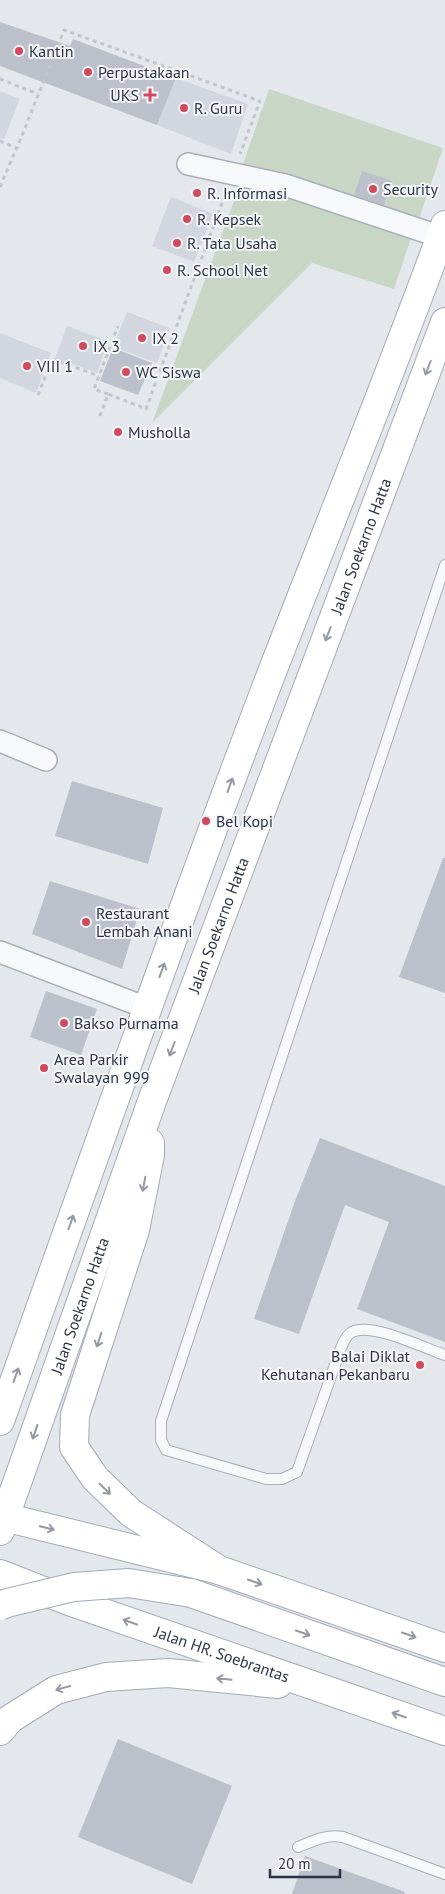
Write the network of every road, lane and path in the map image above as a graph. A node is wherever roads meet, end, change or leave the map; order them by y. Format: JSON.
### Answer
{"nodes":[{"id":1,"x":0,"y":79,"type":"edge"},
{"id":2,"x":38,"y":94,"type":"junction"},
{"id":3,"x":0,"y":141,"type":"edge"},
{"id":4,"x":17,"y":148,"type":"junction"},
{"id":5,"x":188,"y":164,"type":"dead end"},
{"id":6,"x":233,"y":174,"type":"junction"},
{"id":7,"x":0,"y":187,"type":"edge"},
{"id":8,"x":443,"y":231,"type":"edge"},
{"id":9,"x":445,"y":322,"type":"edge"},
{"id":10,"x":118,"y":326,"type":"dead end"},
{"id":11,"x":100,"y":376,"type":"junction"},
{"id":12,"x":384,"y":388,"type":"junction"},
{"id":13,"x":108,"y":394,"type":"junction"},
{"id":14,"x":38,"y":395,"type":"dead end"},
{"id":15,"x":417,"y":397,"type":"junction"},
{"id":16,"x":100,"y":416,"type":"dead end"},
{"id":17,"x":445,"y":565,"type":"edge"},
{"id":18,"x":0,"y":742,"type":"edge"},
{"id":19,"x":46,"y":760,"type":"dead end"},
{"id":20,"x":0,"y":952,"type":"edge"},
{"id":21,"x":148,"y":1008,"type":"junction"},
{"id":22,"x":152,"y":1101,"type":"junction"},
{"id":23,"x":445,"y":1355,"type":"edge"},
{"id":24,"x":0,"y":1421,"type":"edge"},
{"id":25,"x":2,"y":1521,"type":"edge"},
{"id":26,"x":219,"y":1570,"type":"junction"},
{"id":27,"x":0,"y":1574,"type":"edge"},
{"id":28,"x":0,"y":1606,"type":"edge"},
{"id":29,"x":444,"y":1643,"type":"edge"},
{"id":30,"x":445,"y":1682,"type":"edge"},
{"id":31,"x":325,"y":1689,"type":"junction"},
{"id":32,"x":0,"y":1731,"type":"edge"},
{"id":33,"x":445,"y":1731,"type":"edge"},
{"id":34,"x":298,"y":1847,"type":"dead end"},
{"id":35,"x":445,"y":1874,"type":"edge"}],
"edges":[{"from":1,"to":2,"type":"path"},
{"from":2,"to":4,"type":"path"},
{"from":2,"to":6,"type":"path"},
{"from":3,"to":4,"type":"path"},
{"from":4,"to":7,"type":"path"},
{"from":5,"to":6,"type":"street"},
{"from":6,"to":8,"type":"street"},
{"from":6,"to":13,"type":"path"},
{"from":8,"to":12,"type":"main road"},
{"from":9,"to":15,"type":"main road","name":"Jalan Soekarno Hatta","one_way":true},
{"from":10,"to":11,"type":"path"},
{"from":11,"to":13,"type":"path"},
{"from":11,"to":14,"type":"path"},
{"from":12,"to":15,"type":"main road"},
{"from":21,"to":12,"type":"main road","one_way":true},
{"from":13,"to":16,"type":"path"},
{"from":15,"to":22,"type":"main road","name":"Jalan Soekarno Hatta","one_way":true},
{"from":17,"to":23,"type":"lane"},
{"from":18,"to":19,"type":"street"},
{"from":20,"to":21,"type":"street"},
{"from":24,"to":21,"type":"main road","one_way":true},
{"from":22,"to":25,"type":"main road","name":"Jalan Soekarno Hatta","one_way":true},
{"from":22,"to":26,"type":"main road","one_way":true},
{"from":25,"to":26,"type":"main road","one_way":true},
{"from":26,"to":29,"type":"main road","one_way":true},
{"from":31,"to":27,"type":"main road","name":"Jalan HR. Soebrantas","one_way":true},
{"from":28,"to":30,"type":"main road","one_way":true,"bridge":true},
{"from":31,"to":32,"type":"main road","one_way":true},
{"from":33,"to":31,"type":"main road","name":"Jalan HR. Soebrantas","one_way":true},
{"from":34,"to":35,"type":"lane"}]}
